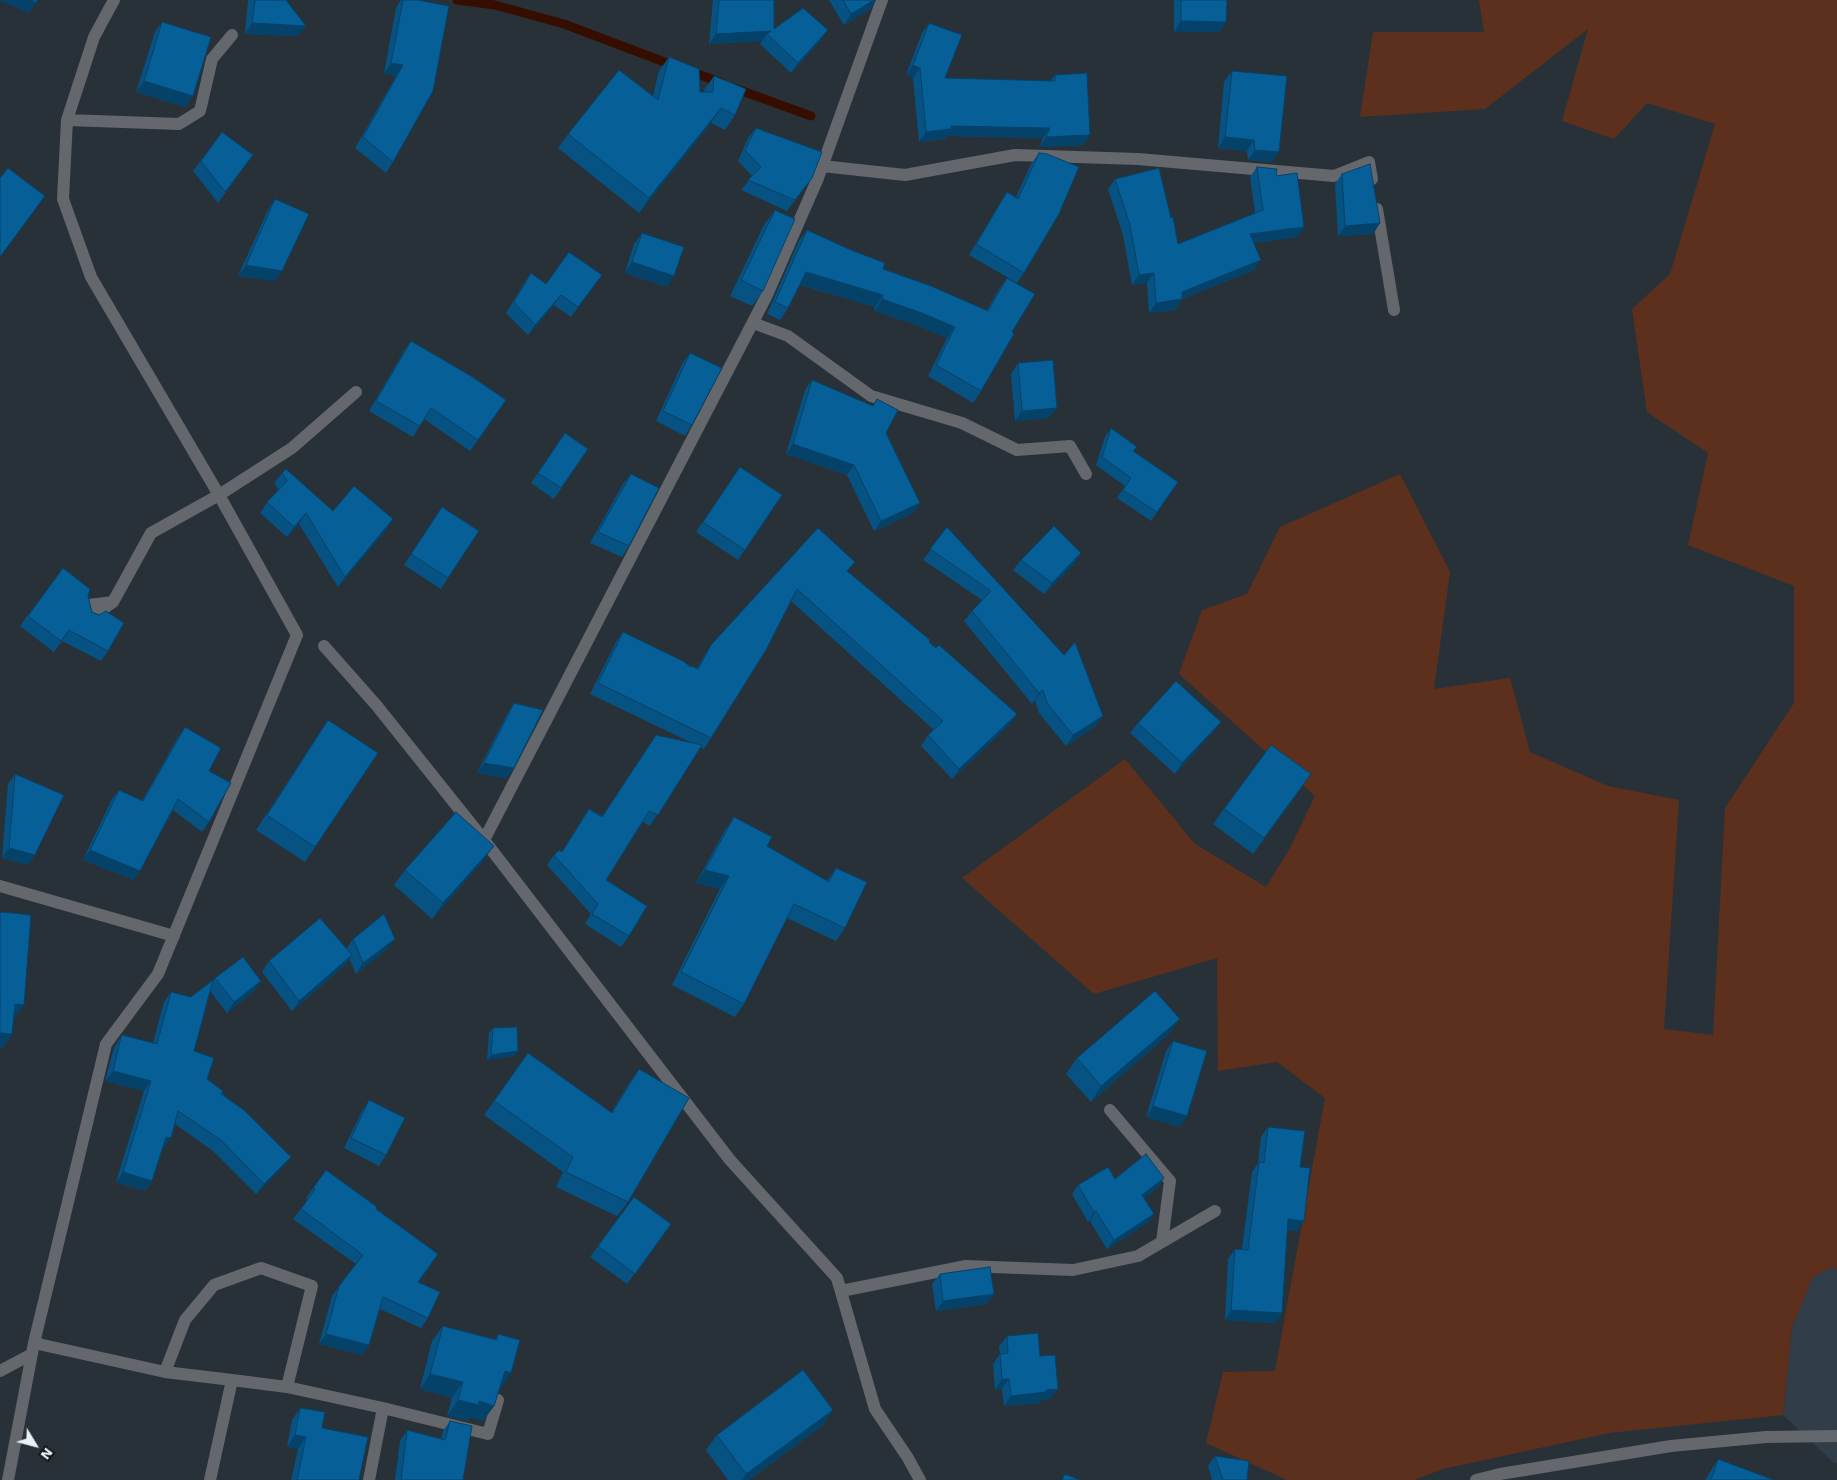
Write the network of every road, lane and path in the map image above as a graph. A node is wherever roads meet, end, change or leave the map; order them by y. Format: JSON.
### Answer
{"nodes":[{"id":1,"x":114,"y":0,"type":"edge"},
{"id":2,"x":882,"y":0,"type":"edge"},
{"id":3,"x":232,"y":35,"type":"dead end"},
{"id":4,"x":67,"y":120,"type":"junction"},
{"id":5,"x":822,"y":166,"type":"junction"},
{"id":6,"x":1394,"y":310,"type":"dead end"},
{"id":7,"x":753,"y":323,"type":"junction"},
{"id":8,"x":356,"y":392,"type":"dead end"},
{"id":9,"x":1086,"y":474,"type":"dead end"},
{"id":10,"x":218,"y":495,"type":"junction"},
{"id":11,"x":113,"y":602,"type":"dead end"},
{"id":12,"x":324,"y":646,"type":"dead end"},
{"id":13,"x":484,"y":840,"type":"junction"},
{"id":14,"x":0,"y":886,"type":"edge"},
{"id":15,"x":174,"y":936,"type":"junction"},
{"id":16,"x":1110,"y":1110,"type":"dead end"},
{"id":17,"x":1215,"y":1211,"type":"dead end"},
{"id":18,"x":1162,"y":1242,"type":"junction"},
{"id":19,"x":841,"y":1291,"type":"junction"},
{"id":20,"x":33,"y":1349,"type":"junction"},
{"id":21,"x":0,"y":1371,"type":"edge"},
{"id":22,"x":165,"y":1372,"type":"junction"},
{"id":23,"x":232,"y":1380,"type":"junction"},
{"id":24,"x":287,"y":1387,"type":"junction"},
{"id":25,"x":498,"y":1400,"type":"edge"},
{"id":26,"x":383,"y":1408,"type":"junction"},
{"id":27,"x":1837,"y":1436,"type":"edge"},
{"id":28,"x":8,"y":1480,"type":"edge"},
{"id":29,"x":210,"y":1480,"type":"edge"},
{"id":30,"x":370,"y":1480,"type":"edge"},
{"id":31,"x":920,"y":1480,"type":"edge"},
{"id":32,"x":1476,"y":1480,"type":"edge"}],
"edges":[{"from":1,"to":4,"type":"street"},
{"from":2,"to":5,"type":"street"},
{"from":3,"to":4,"type":"street"},
{"from":4,"to":10,"type":"street"},
{"from":5,"to":6,"type":"street"},
{"from":5,"to":7,"type":"street"},
{"from":7,"to":9,"type":"street"},
{"from":7,"to":13,"type":"street"},
{"from":8,"to":10,"type":"street"},
{"from":10,"to":11,"type":"street"},
{"from":10,"to":15,"type":"street"},
{"from":12,"to":13,"type":"street"},
{"from":13,"to":19,"type":"street"},
{"from":14,"to":15,"type":"street"},
{"from":15,"to":20,"type":"street"},
{"from":16,"to":18,"type":"street"},
{"from":17,"to":18,"type":"street"},
{"from":18,"to":19,"type":"street"},
{"from":19,"to":31,"type":"street"},
{"from":20,"to":21,"type":"street"},
{"from":20,"to":22,"type":"street"},
{"from":20,"to":28,"type":"street"},
{"from":22,"to":23,"type":"street"},
{"from":22,"to":24,"type":"street"},
{"from":23,"to":24,"type":"street"},
{"from":23,"to":29,"type":"street"},
{"from":24,"to":26,"type":"street"},
{"from":25,"to":26,"type":"street"},
{"from":26,"to":30,"type":"street"},
{"from":27,"to":32,"type":"street"}]}
